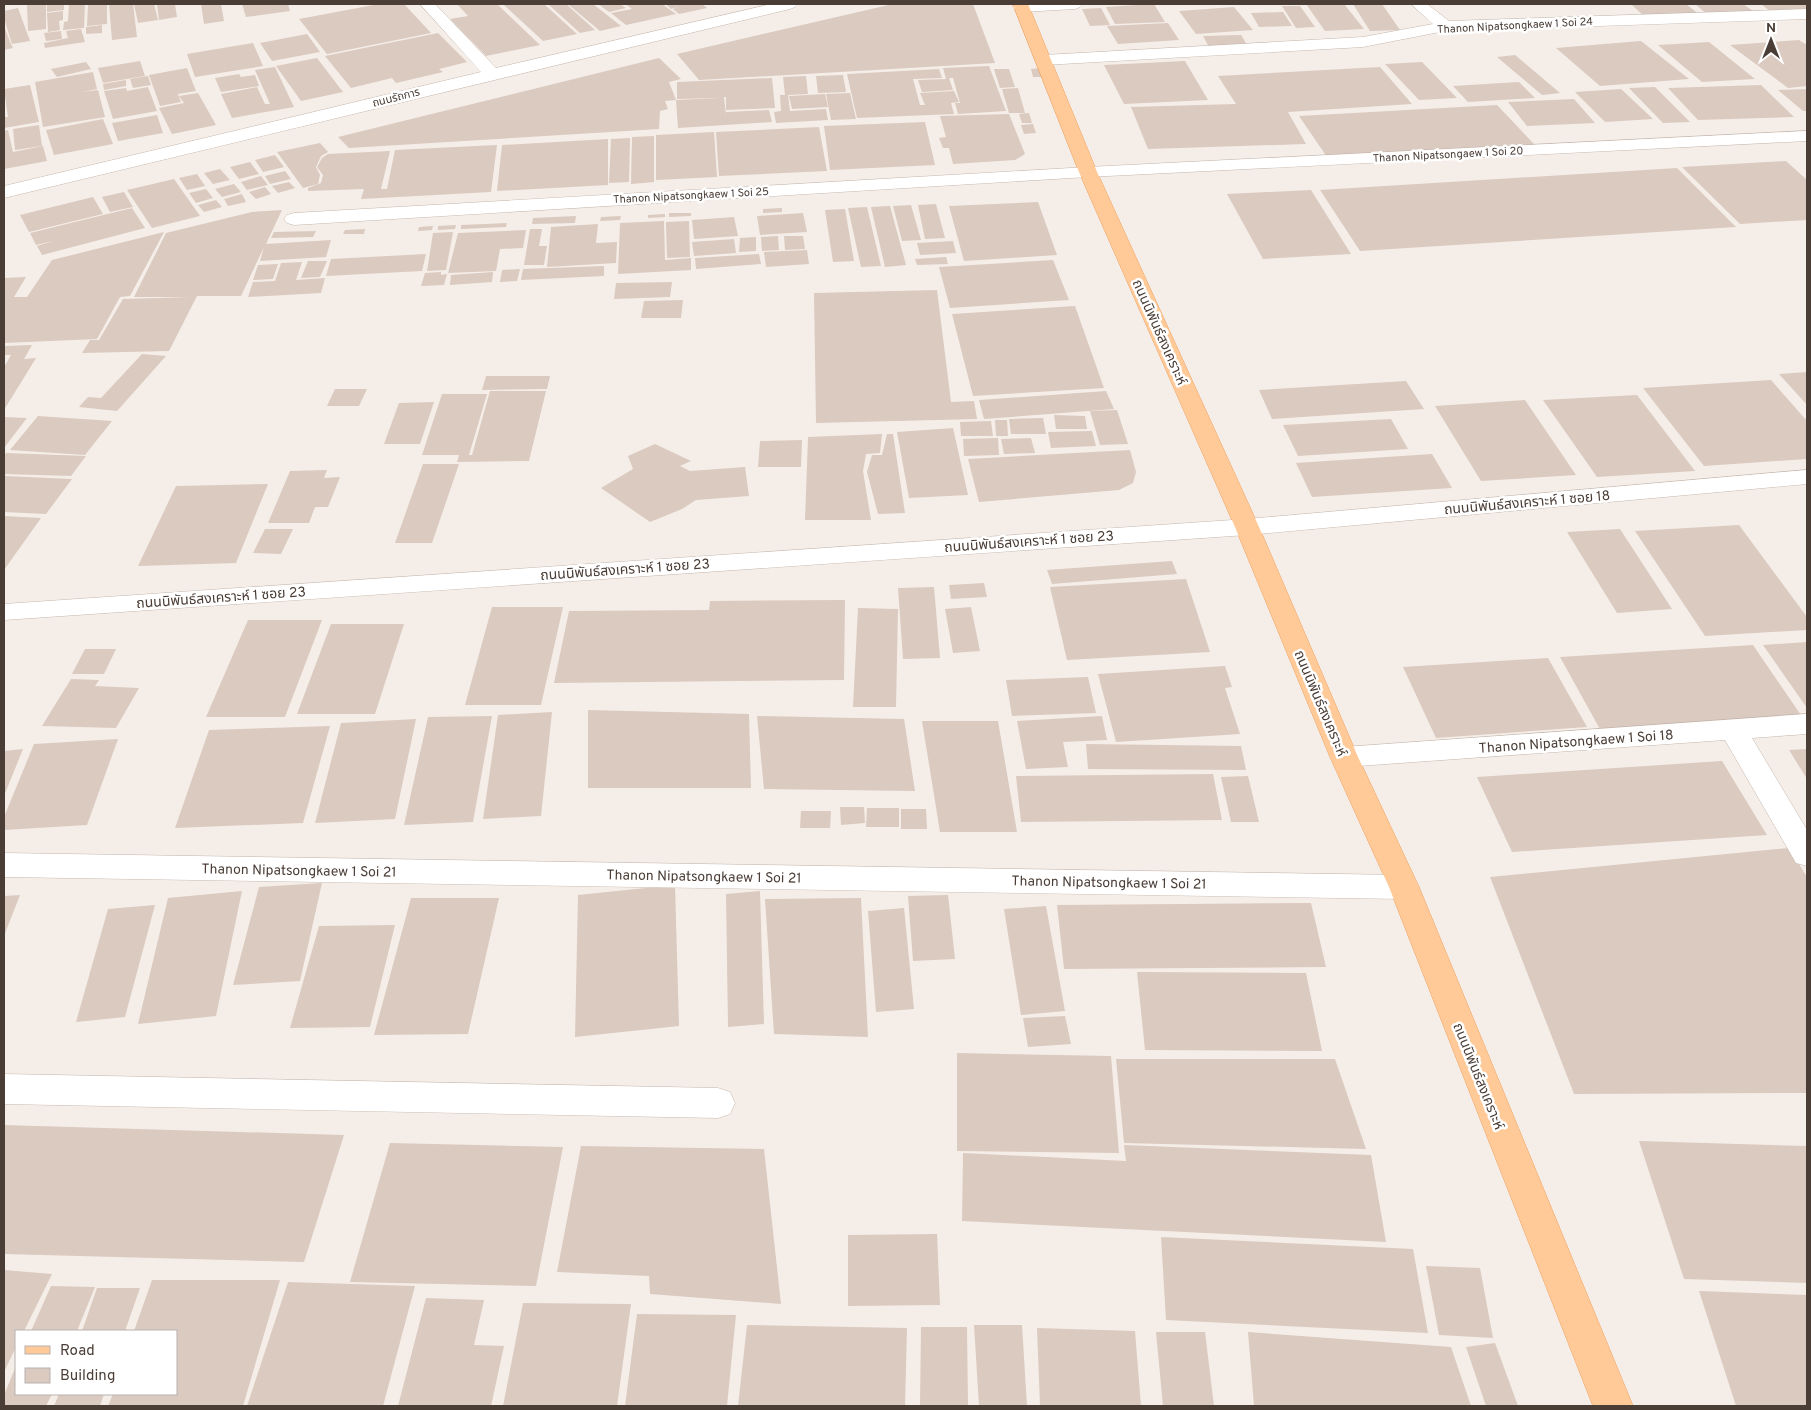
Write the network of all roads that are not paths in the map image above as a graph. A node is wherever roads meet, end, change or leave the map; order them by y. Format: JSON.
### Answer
{"nodes":[{"id":1,"x":427,"y":4,"type":"edge"},
{"id":2,"x":790,"y":4,"type":"edge"},
{"id":3,"x":1075,"y":4,"type":"edge"},
{"id":4,"x":1418,"y":4,"type":"edge"},
{"id":5,"x":1020,"y":6,"type":"edge"},
{"id":6,"x":1807,"y":14,"type":"edge"},
{"id":7,"x":1445,"y":26,"type":"junction"},
{"id":8,"x":1044,"y":60,"type":"junction"},
{"id":9,"x":492,"y":74,"type":"junction"},
{"id":10,"x":1807,"y":136,"type":"edge"},
{"id":11,"x":1088,"y":172,"type":"junction"},
{"id":12,"x":4,"y":192,"type":"edge"},
{"id":13,"x":294,"y":219,"type":"dead end"},
{"id":14,"x":1807,"y":477,"type":"edge"},
{"id":15,"x":1247,"y":526,"type":"junction"},
{"id":16,"x":4,"y":612,"type":"edge"},
{"id":17,"x":1807,"y":724,"type":"edge"},
{"id":18,"x":1733,"y":730,"type":"junction"},
{"id":19,"x":1344,"y":757,"type":"junction"},
{"id":20,"x":1807,"y":856,"type":"edge"},
{"id":21,"x":4,"y":865,"type":"edge"},
{"id":22,"x":1404,"y":887,"type":"junction"},
{"id":23,"x":4,"y":1089,"type":"edge"},
{"id":24,"x":718,"y":1103,"type":"dead end"},
{"id":25,"x":1613,"y":1406,"type":"edge"}],
"edges":[{"from":1,"to":9,"type":"street"},
{"from":2,"to":9,"type":"street","name":"ถนนรัถการ"},
{"from":3,"to":5,"type":"street"},
{"from":4,"to":7,"type":"street"},
{"from":5,"to":8,"type":"main road","name":"ถนนนิพันธ์สงเคราะห์"},
{"from":6,"to":7,"type":"street","name":"Thanon Nipatsongkaew 1 Soi 24"},
{"from":7,"to":8,"type":"street","name":"Thanon Nipatsongkaew 1 Soi 24"},
{"from":8,"to":11,"type":"main road","name":"ถนนนิพันธ์สงเคราะห์"},
{"from":9,"to":12,"type":"street","name":"ถนนรัถการ"},
{"from":10,"to":11,"type":"street","name":"Thanon Nipatsongaew 1 Soi 20"},
{"from":11,"to":13,"type":"street","name":"Thanon Nipatsongkaew 1 Soi 25"},
{"from":11,"to":15,"type":"main road","name":"ถนนนิพันธ์สงเคราะห์"},
{"from":14,"to":15,"type":"street","name":"ถนนนิพันธ์สงเคราะห์ 1 ซอย 18"},
{"from":15,"to":16,"type":"street","name":"ถนนนิพันธ์สงเคราะห์ 1 ซอย 23"},
{"from":15,"to":19,"type":"main road","name":"ถนนนิพันธ์สงเคราะห์"},
{"from":17,"to":18,"type":"street","name":"Thanon Nipatsongkaew 1 Soi 18"},
{"from":18,"to":19,"type":"street","name":"Thanon Nipatsongkaew 1 Soi 18"},
{"from":18,"to":20,"type":"street"},
{"from":19,"to":22,"type":"main road","name":"ถนนนิพันธ์สงเคราะห์"},
{"from":21,"to":22,"type":"street","name":"Thanon Nipatsongkaew 1 Soi 21"},
{"from":22,"to":25,"type":"main road","name":"ถนนนิพันธ์สงเคราะห์"},
{"from":23,"to":24,"type":"street"}]}
